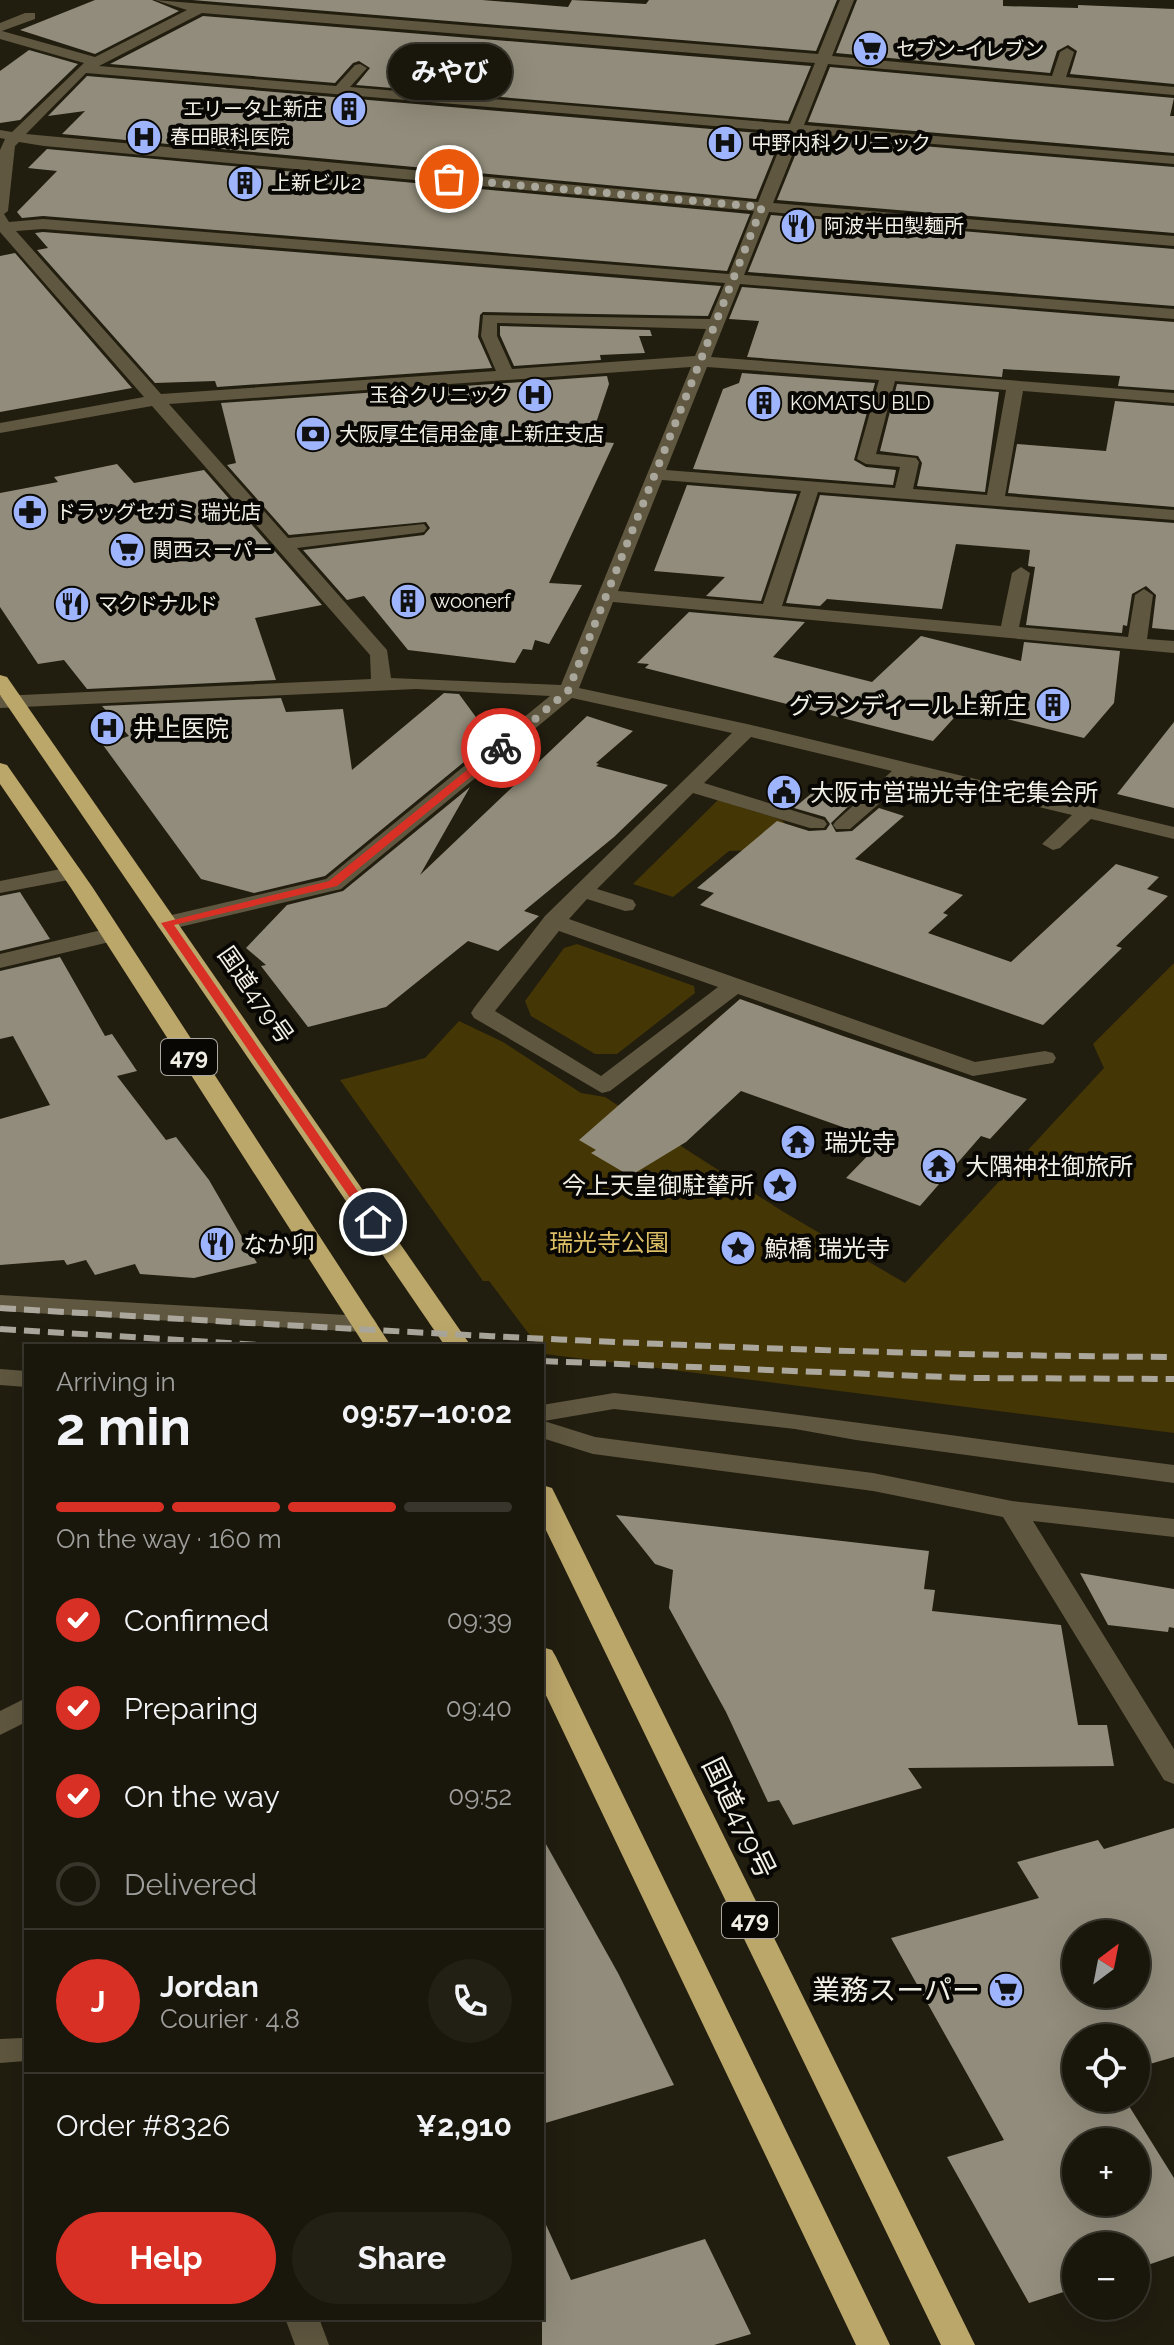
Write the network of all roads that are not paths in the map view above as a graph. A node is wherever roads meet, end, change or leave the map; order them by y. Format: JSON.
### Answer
{"nodes":[{"id":1,"x":162,"y":0,"type":"edge"},
{"id":2,"x":221,"y":0,"type":"edge"},
{"id":3,"x":847,"y":0,"type":"edge"},
{"id":4,"x":198,"y":9,"type":"junction"},
{"id":5,"x":30,"y":16,"type":"dead end"},
{"id":6,"x":0,"y":28,"type":"edge"},
{"id":7,"x":0,"y":35,"type":"edge"},
{"id":8,"x":1067,"y":52,"type":"dead end"},
{"id":9,"x":823,"y":59,"type":"junction"},
{"id":10,"x":90,"y":65,"type":"junction"},
{"id":11,"x":360,"y":68,"type":"dead end"},
{"id":12,"x":1058,"y":80,"type":"junction"},
{"id":13,"x":340,"y":90,"type":"junction"},
{"id":14,"x":1174,"y":91,"type":"edge"},
{"id":15,"x":795,"y":128,"type":"junction"},
{"id":16,"x":7,"y":135,"type":"edge"},
{"id":17,"x":3,"y":156,"type":"edge"},
{"id":18,"x":1174,"y":160,"type":"edge"},
{"id":19,"x":762,"y":207,"type":"junction"},
{"id":20,"x":1,"y":219,"type":"edge"},
{"id":21,"x":1174,"y":241,"type":"edge"},
{"id":22,"x":733,"y":281,"type":"junction"},
{"id":23,"x":1174,"y":314,"type":"edge"},
{"id":24,"x":717,"y":324,"type":"junction"},
{"id":25,"x":701,"y":361,"type":"junction"},
{"id":26,"x":506,"y":375,"type":"junction"},
{"id":27,"x":888,"y":377,"type":"junction"},
{"id":28,"x":1015,"y":386,"type":"junction"},
{"id":29,"x":1174,"y":398,"type":"edge"},
{"id":30,"x":155,"y":400,"type":"junction"},
{"id":31,"x":0,"y":428,"type":"edge"},
{"id":32,"x":655,"y":474,"type":"junction"},
{"id":33,"x":811,"y":486,"type":"junction"},
{"id":34,"x":903,"y":494,"type":"junction"},
{"id":35,"x":995,"y":500,"type":"junction"},
{"id":36,"x":1174,"y":515,"type":"edge"},
{"id":37,"x":418,"y":528,"type":"dead end"},
{"id":38,"x":286,"y":544,"type":"junction"},
{"id":39,"x":1021,"y":573,"type":"dead end"},
{"id":40,"x":1144,"y":595,"type":"dead end"},
{"id":41,"x":606,"y":596,"type":"junction"},
{"id":42,"x":771,"y":610,"type":"junction"},
{"id":43,"x":1009,"y":632,"type":"junction"},
{"id":44,"x":1137,"y":643,"type":"junction"},
{"id":45,"x":1174,"y":647,"type":"edge"},
{"id":46,"x":0,"y":681,"type":"edge"},
{"id":47,"x":381,"y":685,"type":"junction"},
{"id":48,"x":568,"y":691,"type":"junction"},
{"id":49,"x":7,"y":701,"type":"edge"},
{"id":50,"x":747,"y":730,"type":"junction"},
{"id":51,"x":0,"y":769,"type":"edge"},
{"id":52,"x":907,"y":769,"type":"junction"},
{"id":53,"x":690,"y":785,"type":"junction"},
{"id":54,"x":1087,"y":812,"type":"junction"},
{"id":55,"x":817,"y":824,"type":"dead end"},
{"id":56,"x":843,"y":825,"type":"dead end"},
{"id":57,"x":1174,"y":833,"type":"edge"},
{"id":58,"x":1053,"y":844,"type":"dead end"},
{"id":59,"x":71,"y":873,"type":"junction"},
{"id":60,"x":0,"y":887,"type":"edge"},
{"id":61,"x":583,"y":891,"type":"junction"},
{"id":62,"x":625,"y":905,"type":"dead end"},
{"id":63,"x":553,"y":921,"type":"junction"},
{"id":64,"x":167,"y":923,"type":"junction"},
{"id":65,"x":110,"y":935,"type":"junction"},
{"id":66,"x":0,"y":961,"type":"edge"},
{"id":67,"x":735,"y":985,"type":"junction"},
{"id":68,"x":1045,"y":1058,"type":"dead end"},
{"id":69,"x":0,"y":1303,"type":"edge"},
{"id":70,"x":364,"y":1324,"type":"junction"},
{"id":71,"x":377,"y":1344,"type":"edge"},
{"id":72,"x":457,"y":1344,"type":"edge"},
{"id":73,"x":0,"y":1377,"type":"edge"},
{"id":74,"x":24,"y":1379,"type":"edge"},
{"id":75,"x":544,"y":1413,"type":"edge"},
{"id":76,"x":544,"y":1430,"type":"edge"},
{"id":77,"x":1174,"y":1474,"type":"edge"},
{"id":78,"x":544,"y":1498,"type":"edge"},
{"id":79,"x":1012,"y":1510,"type":"junction"},
{"id":80,"x":1174,"y":1528,"type":"edge"},
{"id":81,"x":544,"y":1661,"type":"edge"},
{"id":82,"x":24,"y":1709,"type":"edge"},
{"id":83,"x":0,"y":1725,"type":"edge"},
{"id":84,"x":1174,"y":1773,"type":"edge"},
{"id":85,"x":303,"y":2320,"type":"edge"},
{"id":86,"x":312,"y":2345,"type":"edge"},
{"id":87,"x":873,"y":2345,"type":"edge"},
{"id":88,"x":958,"y":2345,"type":"edge"}],
"edges":[{"from":1,"to":4,"type":"street"},
{"from":2,"to":4,"type":"street"},
{"from":3,"to":9,"type":"street"},
{"from":4,"to":9,"type":"street"},
{"from":4,"to":10,"type":"street"},
{"from":5,"to":6,"type":"street"},
{"from":7,"to":10,"type":"street"},
{"from":8,"to":12,"type":"street"},
{"from":9,"to":12,"type":"street"},
{"from":9,"to":15,"type":"street"},
{"from":10,"to":13,"type":"street"},
{"from":10,"to":16,"type":"street"},
{"from":11,"to":13,"type":"street"},
{"from":12,"to":14,"type":"street"},
{"from":13,"to":15,"type":"street"},
{"from":15,"to":18,"type":"street"},
{"from":15,"to":19,"type":"street"},
{"from":16,"to":17,"type":"street"},
{"from":16,"to":19,"type":"street"},
{"from":17,"to":20,"type":"street"},
{"from":19,"to":21,"type":"street"},
{"from":19,"to":22,"type":"street"},
{"from":20,"to":22,"type":"street"},
{"from":20,"to":30,"type":"street"},
{"from":22,"to":23,"type":"street"},
{"from":22,"to":24,"type":"street"},
{"from":24,"to":25,"type":"street"},
{"from":24,"to":26,"type":"street"},
{"from":25,"to":26,"type":"street"},
{"from":25,"to":27,"type":"street"},
{"from":25,"to":32,"type":"street"},
{"from":26,"to":30,"type":"street"},
{"from":27,"to":28,"type":"street"},
{"from":27,"to":34,"type":"street"},
{"from":28,"to":29,"type":"street"},
{"from":28,"to":35,"type":"street"},
{"from":30,"to":31,"type":"street"},
{"from":30,"to":38,"type":"street"},
{"from":32,"to":33,"type":"street"},
{"from":32,"to":41,"type":"street"},
{"from":33,"to":34,"type":"street"},
{"from":33,"to":42,"type":"street"},
{"from":34,"to":35,"type":"street"},
{"from":35,"to":36,"type":"street"},
{"from":37,"to":38,"type":"street"},
{"from":38,"to":47,"type":"street"},
{"from":39,"to":43,"type":"street"},
{"from":40,"to":44,"type":"street"},
{"from":41,"to":42,"type":"street"},
{"from":41,"to":48,"type":"street"},
{"from":42,"to":43,"type":"street"},
{"from":43,"to":44,"type":"street"},
{"from":44,"to":45,"type":"street"},
{"from":46,"to":49,"type":"highway","name":"国道479号","number":"479"},
{"from":47,"to":48,"type":"street"},
{"from":47,"to":49,"type":"street"},
{"from":48,"to":50,"type":"street"},
{"from":48,"to":64,"type":"street"},
{"from":49,"to":64,"type":"highway","name":"国道479号","number":"479"},
{"from":50,"to":52,"type":"street"},
{"from":50,"to":53,"type":"street"},
{"from":51,"to":59,"type":"highway","number":"479"},
{"from":52,"to":54,"type":"street"},
{"from":52,"to":56,"type":"street"},
{"from":53,"to":55,"type":"street"},
{"from":53,"to":61,"type":"street"},
{"from":54,"to":57,"type":"street"},
{"from":54,"to":58,"type":"street"},
{"from":59,"to":60,"type":"street"},
{"from":59,"to":65,"type":"highway","number":"479"},
{"from":61,"to":62,"type":"street"},
{"from":61,"to":63,"type":"street"},
{"from":63,"to":67,"type":"street"},
{"from":63,"to":67,"type":"street"},
{"from":64,"to":72,"type":"highway","name":"国道479号","number":"479"},
{"from":65,"to":66,"type":"street"},
{"from":65,"to":70,"type":"highway","number":"479"},
{"from":67,"to":68,"type":"street"},
{"from":69,"to":70,"type":"street"},
{"from":70,"to":71,"type":"highway","number":"479"},
{"from":73,"to":74,"type":"street"},
{"from":75,"to":77,"type":"street"},
{"from":76,"to":79,"type":"street"},
{"from":78,"to":88,"type":"highway","name":"国道479号","number":"479"},
{"from":79,"to":80,"type":"street"},
{"from":79,"to":84,"type":"street"},
{"from":81,"to":87,"type":"highway"},
{"from":82,"to":83,"type":"street"},
{"from":85,"to":86,"type":"street"}]}
